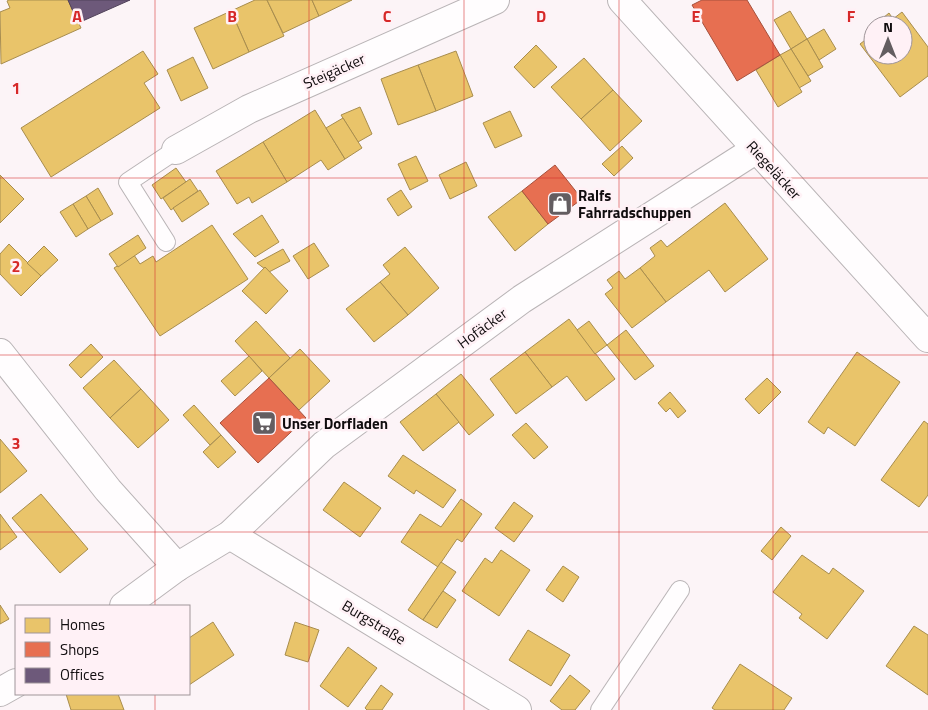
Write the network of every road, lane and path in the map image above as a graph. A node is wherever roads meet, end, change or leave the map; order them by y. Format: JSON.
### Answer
{"nodes":[{"id":1,"x":495,"y":0,"type":"edge"},
{"id":2,"x":622,"y":0,"type":"edge"},
{"id":3,"x":176,"y":150,"type":"joint"},
{"id":4,"x":755,"y":150,"type":"junction"},
{"id":5,"x":166,"y":242,"type":"dead end"},
{"id":6,"x":928,"y":338,"type":"edge"},
{"id":7,"x":0,"y":353,"type":"edge"},
{"id":8,"x":230,"y":535,"type":"junction"},
{"id":9,"x":177,"y":567,"type":"junction"},
{"id":10,"x":680,"y":590,"type":"dead end"},
{"id":11,"x":125,"y":605,"type":"edge"},
{"id":12,"x":15,"y":684,"type":"edge"},
{"id":13,"x":0,"y":692,"type":"edge"},
{"id":14,"x":517,"y":710,"type":"edge"},
{"id":15,"x":600,"y":710,"type":"edge"}],
"edges":[{"from":1,"to":3,"type":"street","name":"Steigäcker"},
{"from":2,"to":4,"type":"street","name":"Riegeläcker"},
{"from":3,"to":5,"type":"lane"},
{"from":4,"to":6,"type":"street","name":"Riegeläcker"},
{"from":4,"to":8,"type":"street","name":"Hofäcker"},
{"from":7,"to":9,"type":"street"},
{"from":8,"to":9,"type":"street","name":"Hofäcker"},
{"from":8,"to":14,"type":"street","name":"Burgstraße"},
{"from":9,"to":11,"type":"street","name":"Hofäcker"},
{"from":10,"to":15,"type":"lane"},
{"from":12,"to":13,"type":"street"}]}
